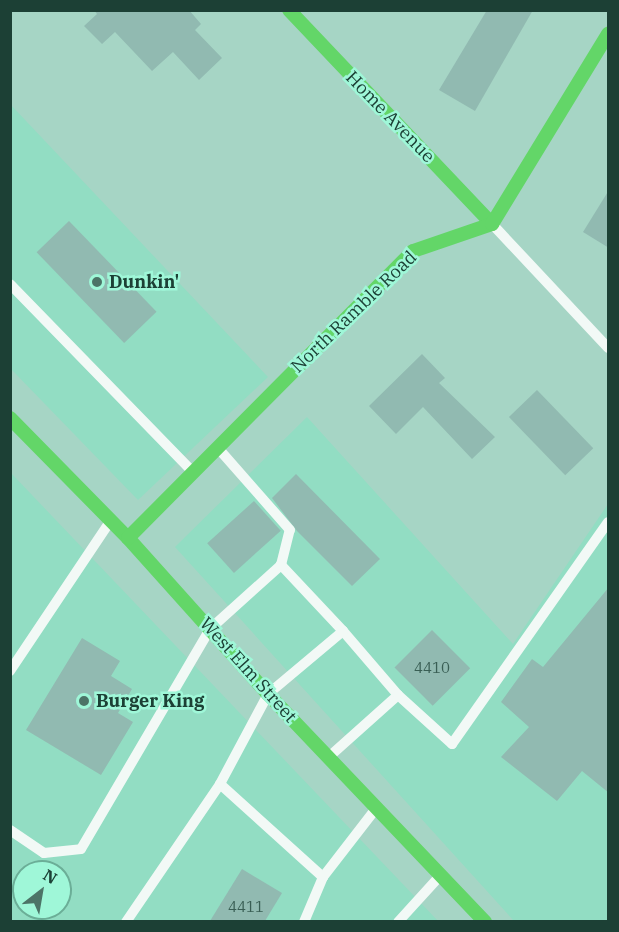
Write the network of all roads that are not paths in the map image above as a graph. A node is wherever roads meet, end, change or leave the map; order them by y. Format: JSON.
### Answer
{"nodes":[{"id":1,"x":289,"y":10,"type":"edge"},
{"id":2,"x":609,"y":34,"type":"edge"},
{"id":3,"x":492,"y":224,"type":"junction"},
{"id":4,"x":10,"y":284,"type":"edge"},
{"id":5,"x":609,"y":348,"type":"edge"},
{"id":6,"x":10,"y":418,"type":"edge"},
{"id":7,"x":217,"y":447,"type":"junction"},
{"id":8,"x":193,"y":472,"type":"junction"},
{"id":9,"x":111,"y":521,"type":"junction"},
{"id":10,"x":609,"y":522,"type":"edge"},
{"id":11,"x":128,"y":538,"type":"junction"},
{"id":12,"x":280,"y":565,"type":"junction"},
{"id":13,"x":210,"y":629,"type":"junction"},
{"id":14,"x":343,"y":631,"type":"junction"},
{"id":15,"x":10,"y":671,"type":"edge"},
{"id":16,"x":268,"y":694,"type":"junction"},
{"id":17,"x":398,"y":695,"type":"junction"},
{"id":18,"x":328,"y":757,"type":"junction"},
{"id":19,"x":219,"y":784,"type":"junction"},
{"id":20,"x":376,"y":808,"type":"junction"},
{"id":21,"x":10,"y":830,"type":"edge"},
{"id":22,"x":441,"y":875,"type":"junction"},
{"id":23,"x":323,"y":878,"type":"junction"},
{"id":24,"x":126,"y":921,"type":"edge"},
{"id":25,"x":304,"y":921,"type":"edge"},
{"id":26,"x":398,"y":921,"type":"edge"},
{"id":27,"x":485,"y":921,"type":"edge"}],
"edges":[{"from":1,"to":3,"type":"street","name":"Home Avenue"},
{"from":2,"to":3,"type":"street"},
{"from":3,"to":5,"type":"lane"},
{"from":3,"to":7,"type":"street","name":"North Ramble Road"},
{"from":4,"to":8,"type":"lane"},
{"from":6,"to":9,"type":"street","name":"West Elm Street"},
{"from":7,"to":8,"type":"street","name":"North Ramble Road"},
{"from":7,"to":12,"type":"lane"},
{"from":8,"to":11,"type":"street","name":"North Ramble Road"},
{"from":9,"to":11,"type":"street","name":"West Elm Street"},
{"from":9,"to":15,"type":"lane"},
{"from":10,"to":17,"type":"lane"},
{"from":11,"to":13,"type":"street","name":"West Elm Street"},
{"from":12,"to":13,"type":"lane"},
{"from":12,"to":14,"type":"lane"},
{"from":13,"to":16,"type":"street","name":"West Elm Street"},
{"from":13,"to":21,"type":"lane"},
{"from":14,"to":16,"type":"lane"},
{"from":14,"to":17,"type":"lane"},
{"from":16,"to":18,"type":"street","name":"West Elm Street"},
{"from":16,"to":19,"type":"lane"},
{"from":17,"to":18,"type":"lane"},
{"from":18,"to":20,"type":"street","name":"West Elm Street"},
{"from":19,"to":23,"type":"lane"},
{"from":19,"to":24,"type":"lane"},
{"from":20,"to":22,"type":"street","name":"West Elm Street"},
{"from":20,"to":23,"type":"lane"},
{"from":22,"to":26,"type":"lane"},
{"from":22,"to":27,"type":"street","name":"West Elm Street"},
{"from":23,"to":25,"type":"lane"}]}
